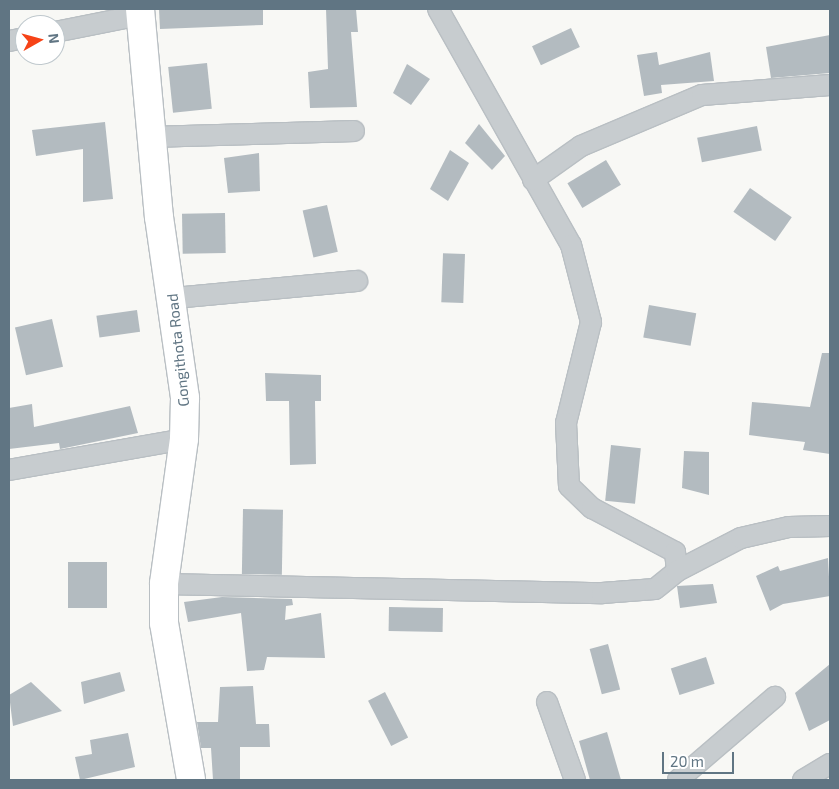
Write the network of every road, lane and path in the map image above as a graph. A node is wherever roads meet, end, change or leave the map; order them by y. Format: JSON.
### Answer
{"nodes":[{"id":1,"x":438,"y":9,"type":"edge"},
{"id":2,"x":140,"y":12,"type":"edge"},
{"id":3,"x":65,"y":30,"type":"edge"},
{"id":4,"x":830,"y":85,"type":"edge"},
{"id":5,"x":354,"y":131,"type":"dead end"},
{"id":6,"x":151,"y":136,"type":"junction"},
{"id":7,"x":533,"y":180,"type":"junction"},
{"id":8,"x":357,"y":281,"type":"dead end"},
{"id":9,"x":173,"y":298,"type":"junction"},
{"id":10,"x":184,"y":439,"type":"junction"},
{"id":11,"x":9,"y":470,"type":"edge"},
{"id":12,"x":830,"y":526,"type":"edge"},
{"id":13,"x":677,"y":571,"type":"junction"},
{"id":14,"x":164,"y":584,"type":"junction"},
{"id":15,"x":775,"y":697,"type":"dead end"},
{"id":16,"x":547,"y":702,"type":"dead end"},
{"id":17,"x":830,"y":764,"type":"edge"},
{"id":18,"x":191,"y":780,"type":"edge"},
{"id":19,"x":575,"y":780,"type":"edge"},
{"id":20,"x":678,"y":780,"type":"edge"},
{"id":21,"x":803,"y":780,"type":"edge"}],
"edges":[{"from":1,"to":7,"type":"street"},
{"from":2,"to":3,"type":"street"},
{"from":2,"to":6,"type":"street","name":"Gongithota Road"},
{"from":4,"to":7,"type":"street"},
{"from":5,"to":6,"type":"street"},
{"from":6,"to":9,"type":"street","name":"Gongithota Road"},
{"from":7,"to":13,"type":"street"},
{"from":8,"to":9,"type":"street"},
{"from":9,"to":10,"type":"street","name":"Gongithota Road"},
{"from":10,"to":11,"type":"street"},
{"from":10,"to":14,"type":"street","name":"Gongithota Road"},
{"from":12,"to":13,"type":"street"},
{"from":13,"to":14,"type":"street"},
{"from":14,"to":18,"type":"street","name":"Gongithota Road"},
{"from":15,"to":20,"type":"street"},
{"from":16,"to":19,"type":"street"},
{"from":17,"to":21,"type":"street"}]}
